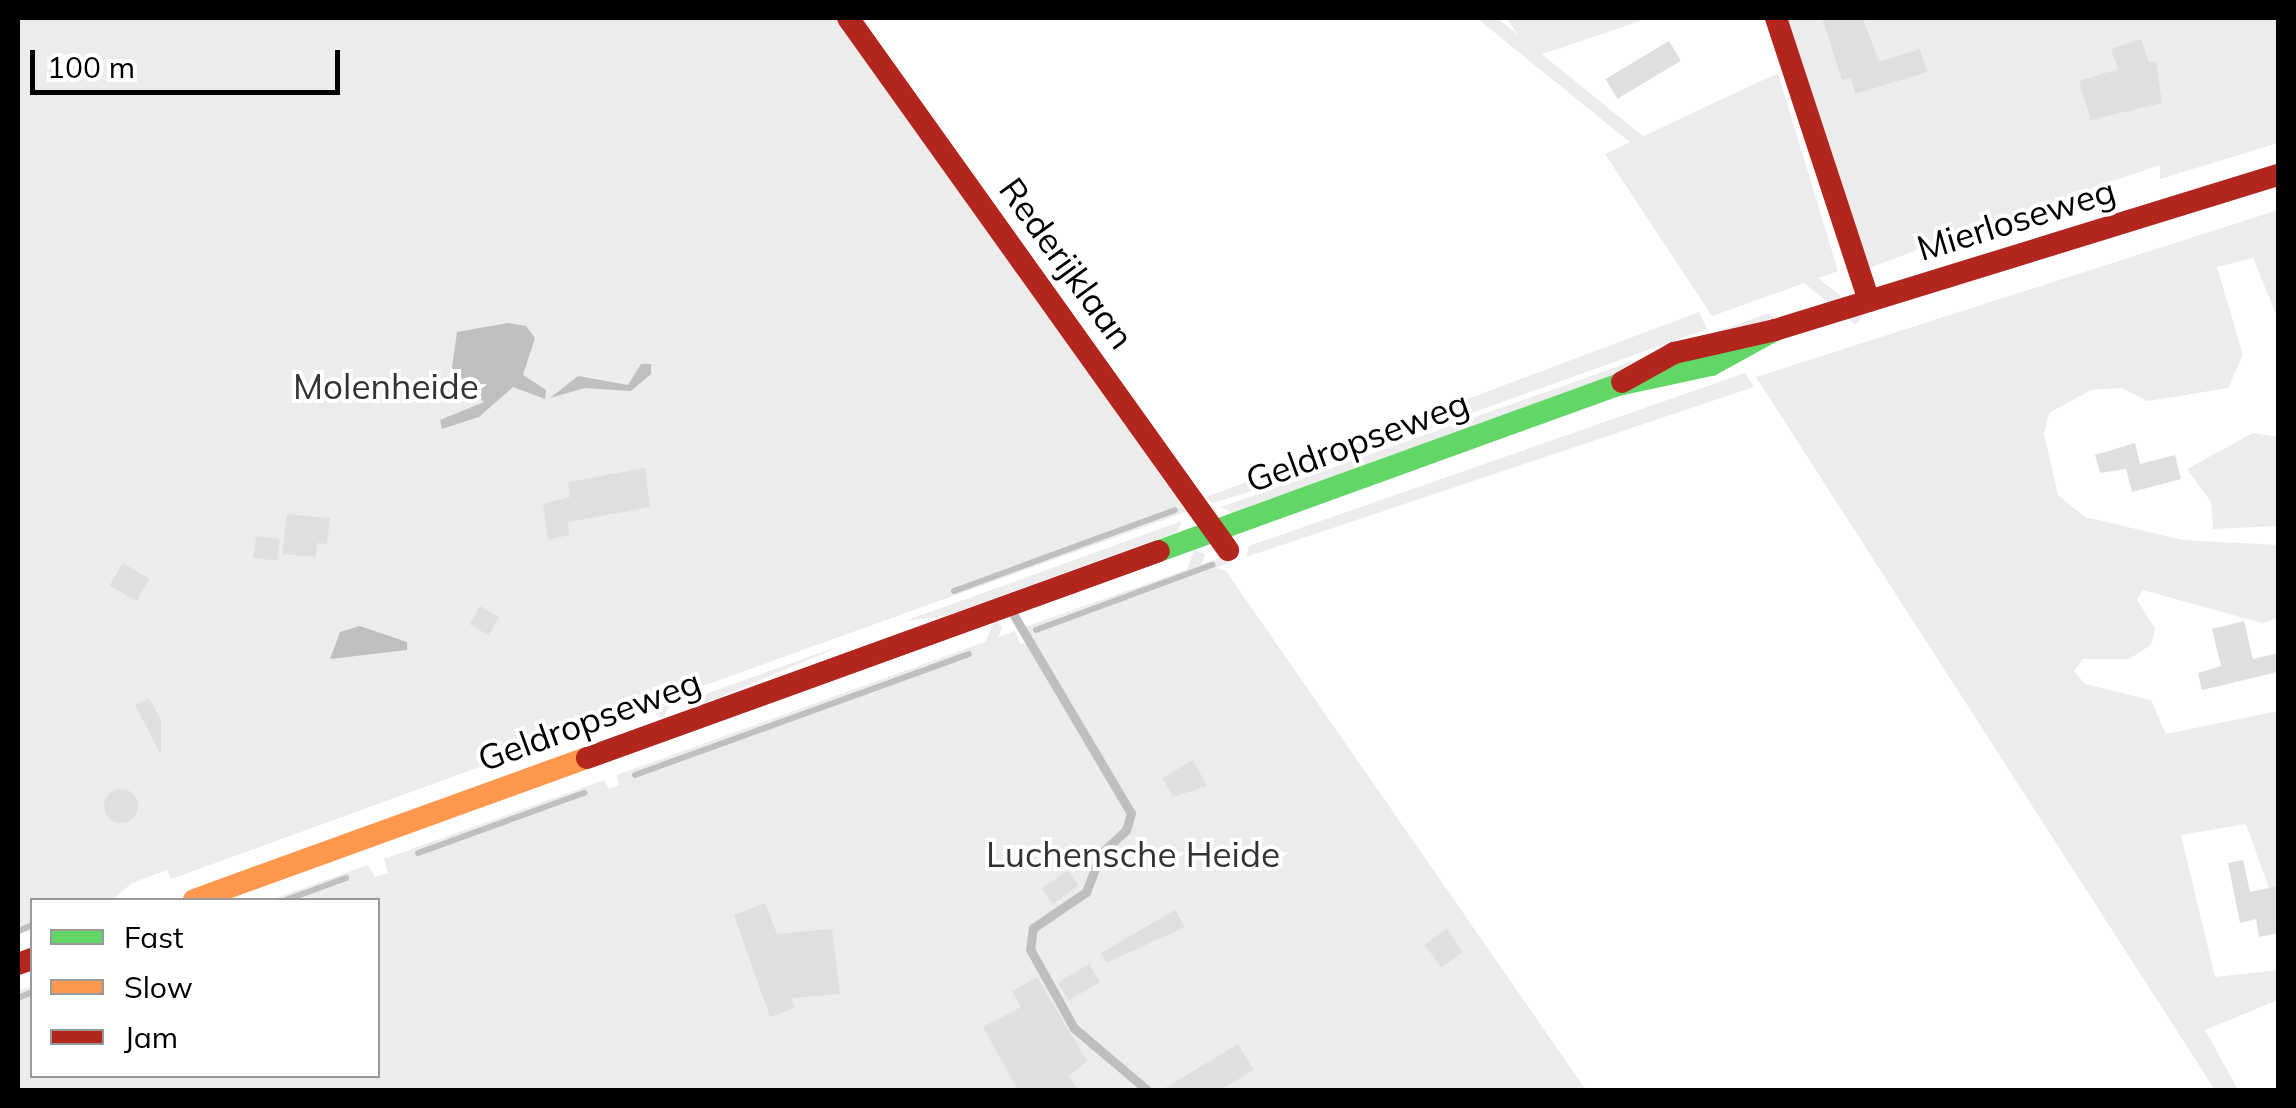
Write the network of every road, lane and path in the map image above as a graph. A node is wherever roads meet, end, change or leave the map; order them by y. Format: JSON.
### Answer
{"nodes":[{"id":1,"x":848,"y":18,"type":"edge"},
{"id":2,"x":1776,"y":18,"type":"edge"},
{"id":3,"x":2278,"y":175,"type":"edge"},
{"id":4,"x":1869,"y":301,"type":"junction"},
{"id":5,"x":1728,"y":347,"type":"joint"},
{"id":6,"x":1214,"y":530,"type":"junction"},
{"id":7,"x":1228,"y":550,"type":"dead end"},
{"id":8,"x":1008,"y":605,"type":"junction"},
{"id":9,"x":200,"y":898,"type":"edge"},
{"id":10,"x":1147,"y":1090,"type":"edge"}],
"edges":[{"from":1,"to":6,"type":"main road","name":"Rederijklaan"},
{"from":2,"to":4,"type":"main road"},
{"from":3,"to":4,"type":"main road","name":"Mierloseweg"},
{"from":4,"to":5,"type":"main road","name":"Mierloseweg"},
{"from":5,"to":6,"type":"main road","name":"Geldropseweg"},
{"from":6,"to":7,"type":"main road","name":"Rederijklaan"},
{"from":6,"to":8,"type":"main road","name":"Geldropseweg"},
{"from":8,"to":9,"type":"main road","name":"Geldropseweg"},
{"from":8,"to":10,"type":"lane"}]}
